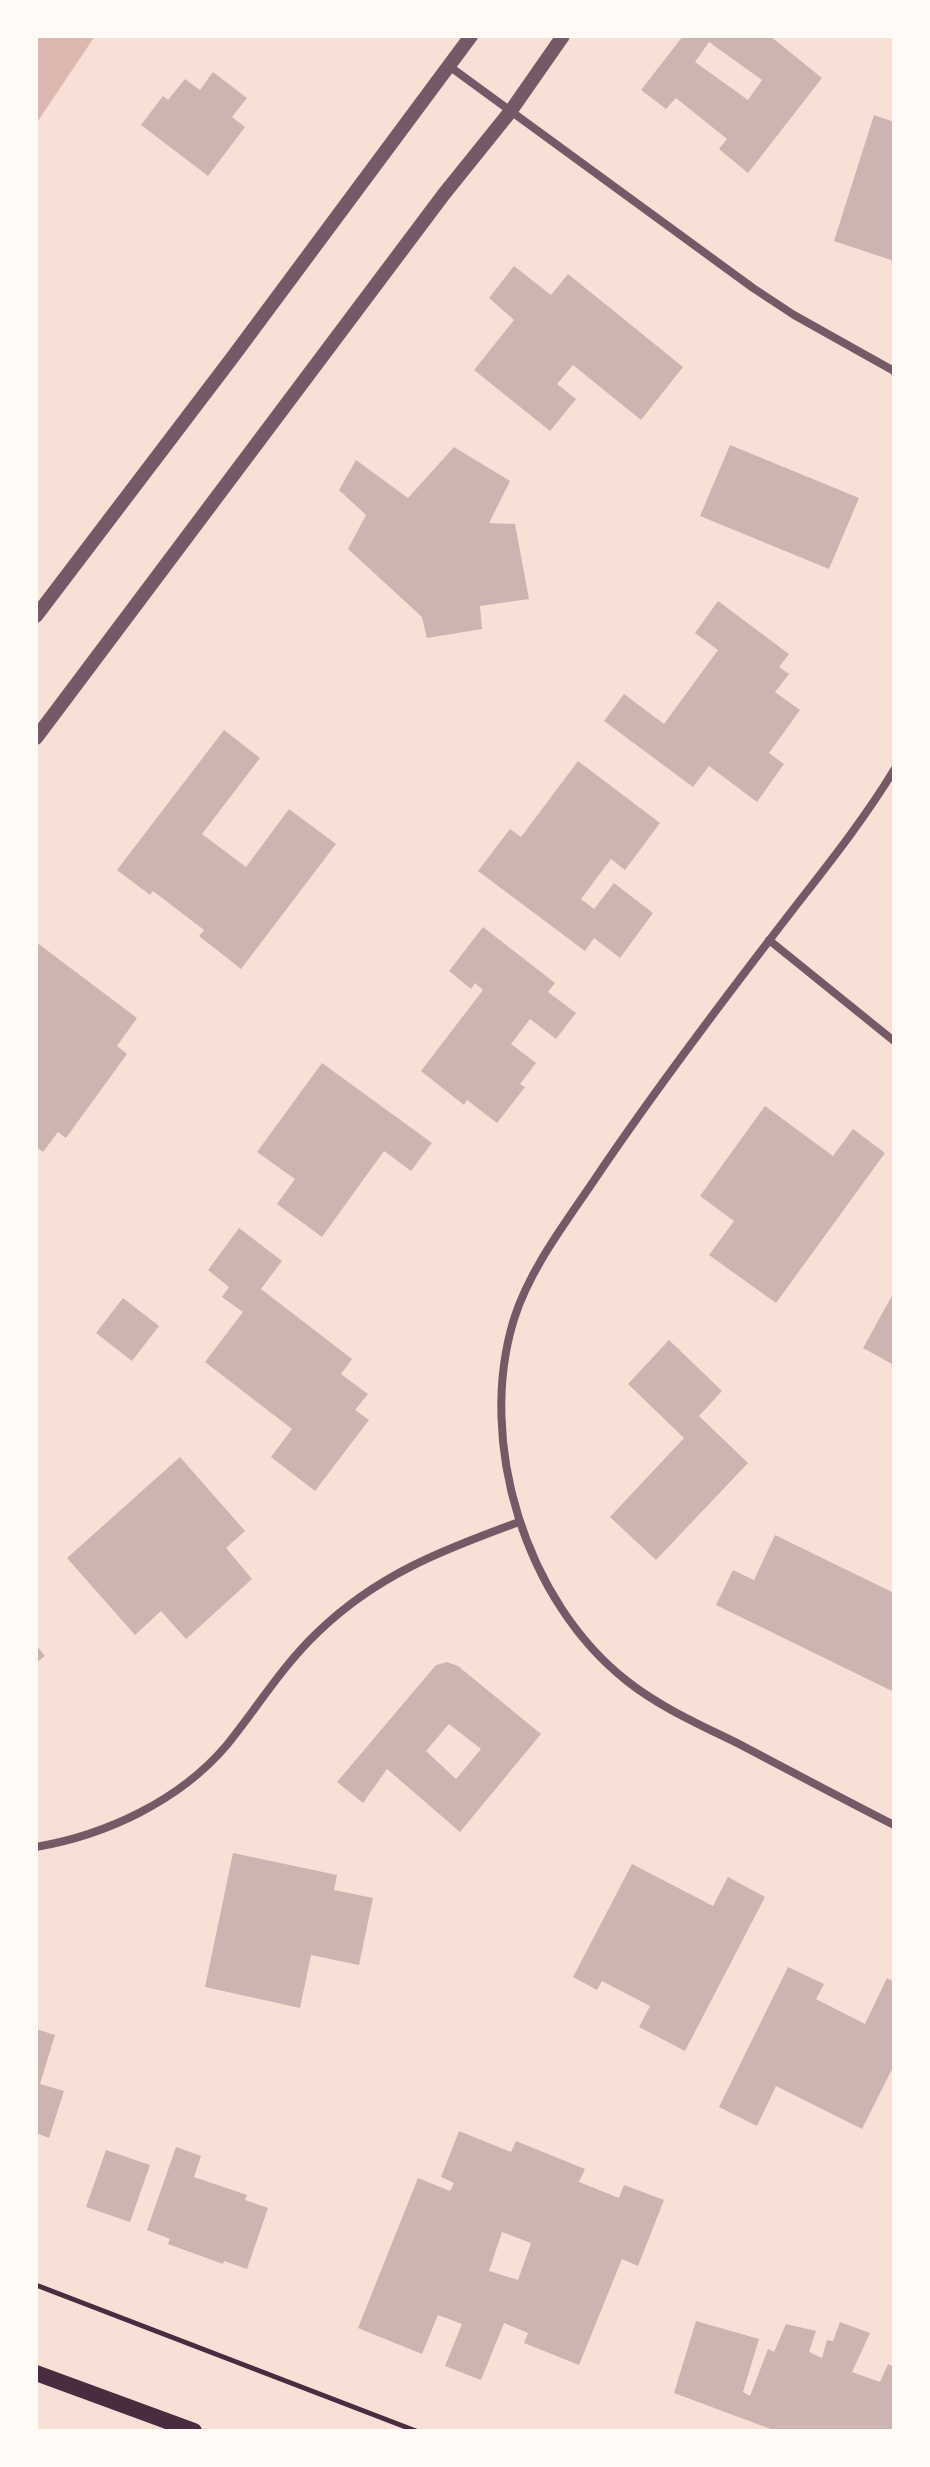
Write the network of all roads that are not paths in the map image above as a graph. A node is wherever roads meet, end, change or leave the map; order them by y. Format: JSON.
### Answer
{"nodes":[{"id":1,"x":471,"y":36,"type":"edge"},
{"id":2,"x":563,"y":36,"type":"edge"},
{"id":3,"x":449,"y":66,"type":"junction"},
{"id":4,"x":510,"y":112,"type":"junction"},
{"id":5,"x":894,"y":371,"type":"edge"},
{"id":6,"x":36,"y":616,"type":"edge"},
{"id":7,"x":36,"y":738,"type":"edge"},
{"id":8,"x":894,"y":770,"type":"edge"},
{"id":9,"x":769,"y":940,"type":"junction"},
{"id":10,"x":894,"y":1041,"type":"edge"},
{"id":11,"x":519,"y":1522,"type":"junction"},
{"id":12,"x":894,"y":1825,"type":"edge"},
{"id":13,"x":36,"y":1847,"type":"edge"},
{"id":14,"x":36,"y":2373,"type":"edge"},
{"id":15,"x":194,"y":2431,"type":"edge"}],
"edges":[{"from":1,"to":3,"type":"street"},
{"from":2,"to":4,"type":"street"},
{"from":3,"to":4,"type":"street"},
{"from":3,"to":6,"type":"street"},
{"from":4,"to":5,"type":"street"},
{"from":4,"to":7,"type":"street"},
{"from":8,"to":9,"type":"street"},
{"from":9,"to":10,"type":"street"},
{"from":9,"to":11,"type":"street"},
{"from":11,"to":12,"type":"street"},
{"from":11,"to":13,"type":"street"},
{"from":14,"to":15,"type":"main road"}]}
